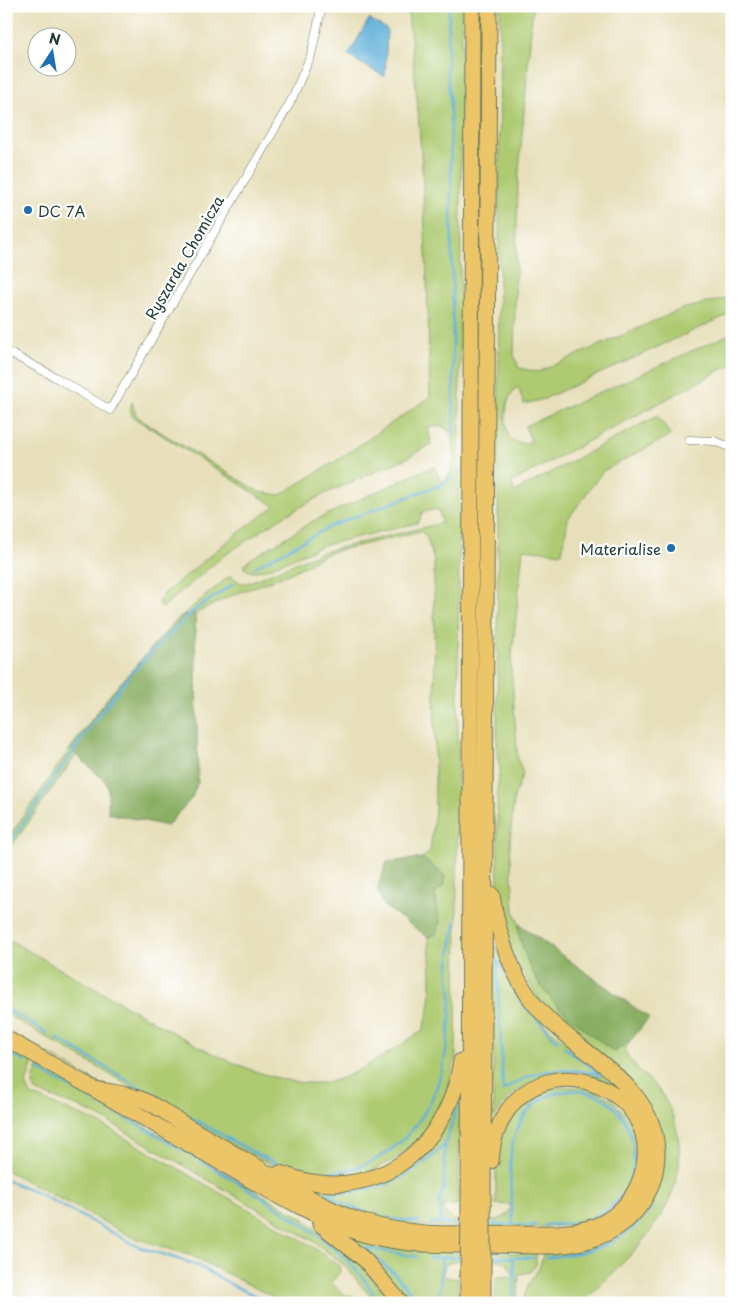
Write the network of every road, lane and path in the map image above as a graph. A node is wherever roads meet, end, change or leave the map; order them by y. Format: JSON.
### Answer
{"nodes":[{"id":1,"x":322,"y":6,"type":"edge"},
{"id":2,"x":472,"y":6,"type":"edge"},
{"id":3,"x":489,"y":6,"type":"edge"},
{"id":4,"x":6,"y":351,"type":"edge"},
{"id":5,"x":689,"y":440,"type":"dead end"},
{"id":6,"x":732,"y":448,"type":"edge"},
{"id":7,"x":486,"y":851,"type":"junction"},
{"id":8,"x":468,"y":930,"type":"junction"},
{"id":9,"x":6,"y":1038,"type":"edge"},
{"id":10,"x":95,"y":1089,"type":"junction"},
{"id":11,"x":240,"y":1156,"type":"junction"},
{"id":12,"x":276,"y":1194,"type":"junction"},
{"id":13,"x":476,"y":1204,"type":"junction"},
{"id":14,"x":476,"y":1277,"type":"junction"},
{"id":15,"x":401,"y":1303,"type":"edge"},
{"id":16,"x":468,"y":1303,"type":"edge"},
{"id":17,"x":483,"y":1303,"type":"edge"}],
"edges":[{"from":1,"to":4,"type":"street","name":"Ryszarda Chomicza"},
{"from":2,"to":8,"type":"highway"},
{"from":3,"to":7,"type":"highway"},
{"from":5,"to":6,"type":"street"},
{"from":7,"to":12,"type":"highway"},
{"from":7,"to":13,"type":"highway"},
{"from":8,"to":11,"type":"highway"},
{"from":8,"to":13,"type":"highway"},
{"from":9,"to":10,"type":"highway"},
{"from":10,"to":11,"type":"highway"},
{"from":10,"to":12,"type":"highway"},
{"from":11,"to":13,"type":"highway"},
{"from":12,"to":15,"type":"highway"},
{"from":13,"to":14,"type":"highway","bridge":true},
{"from":14,"to":16,"type":"highway"},
{"from":14,"to":17,"type":"highway"}]}
